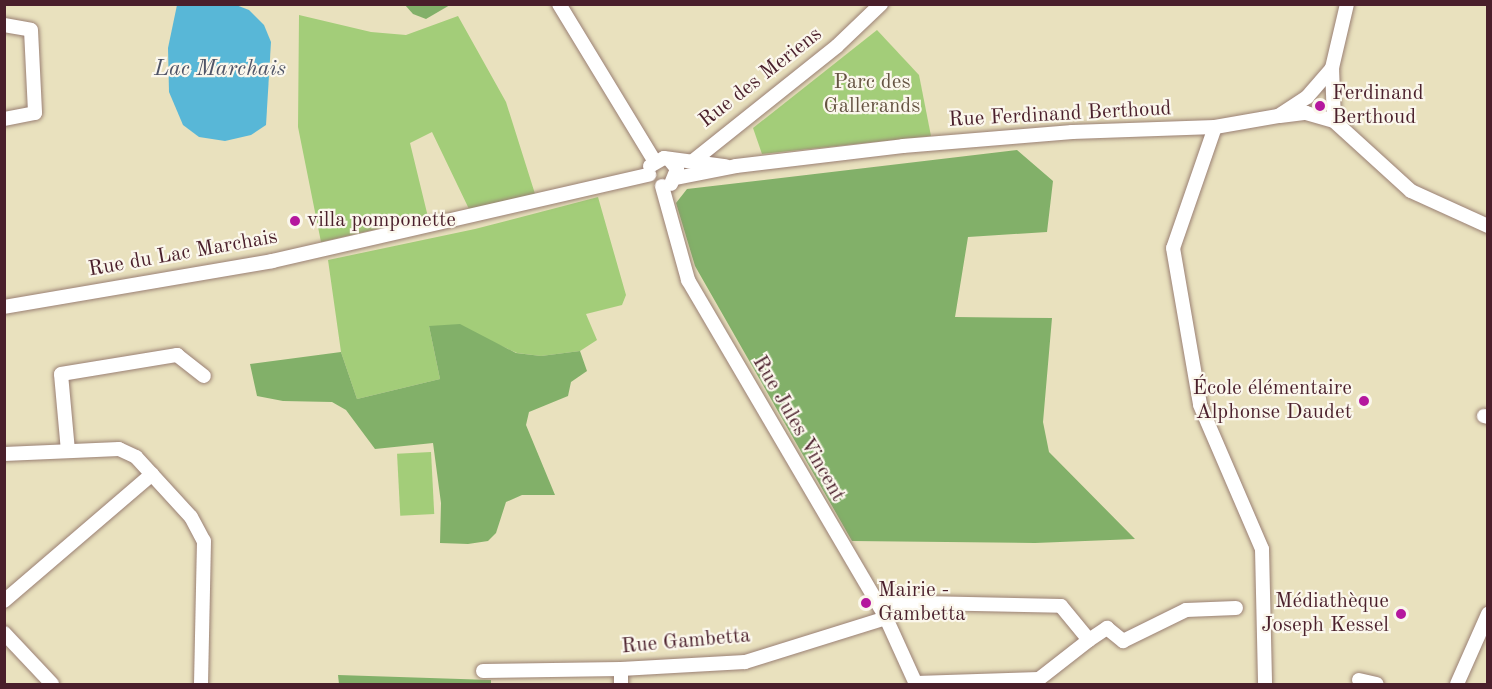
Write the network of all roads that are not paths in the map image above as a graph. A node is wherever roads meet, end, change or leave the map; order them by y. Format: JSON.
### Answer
{"nodes":[{"id":1,"x":559,"y":4,"type":"edge"},
{"id":2,"x":881,"y":4,"type":"edge"},
{"id":3,"x":1347,"y":4,"type":"edge"},
{"id":4,"x":4,"y":25,"type":"edge"},
{"id":5,"x":1332,"y":68,"type":"junction"},
{"id":6,"x":1278,"y":116,"type":"junction"},
{"id":7,"x":4,"y":119,"type":"edge"},
{"id":8,"x":1334,"y":121,"type":"junction"},
{"id":9,"x":1215,"y":127,"type":"junction"},
{"id":10,"x":669,"y":159,"type":"junction"},
{"id":11,"x":654,"y":160,"type":"junction"},
{"id":12,"x":693,"y":161,"type":"junction"},
{"id":13,"x":736,"y":166,"type":"junction"},
{"id":14,"x":649,"y":175,"type":"junction"},
{"id":15,"x":676,"y":178,"type":"junction"},
{"id":16,"x":662,"y":186,"type":"junction"},
{"id":17,"x":1488,"y":226,"type":"edge"},
{"id":18,"x":4,"y":307,"type":"edge"},
{"id":19,"x":204,"y":376,"type":"dead end"},
{"id":20,"x":68,"y":451,"type":"junction"},
{"id":21,"x":4,"y":453,"type":"edge"},
{"id":22,"x":152,"y":474,"type":"junction"},
{"id":23,"x":4,"y":601,"type":"edge"},
{"id":24,"x":876,"y":602,"type":"junction"},
{"id":25,"x":1236,"y":608,"type":"dead end"},
{"id":26,"x":1488,"y":614,"type":"edge"},
{"id":27,"x":886,"y":618,"type":"junction"},
{"id":28,"x":4,"y":633,"type":"edge"},
{"id":29,"x":1089,"y":640,"type":"junction"},
{"id":30,"x":621,"y":669,"type":"junction"},
{"id":31,"x":483,"y":671,"type":"dead end"},
{"id":32,"x":1359,"y":680,"type":"dead end"},
{"id":33,"x":52,"y":684,"type":"edge"},
{"id":34,"x":201,"y":684,"type":"edge"},
{"id":35,"x":621,"y":684,"type":"edge"},
{"id":36,"x":916,"y":684,"type":"edge"},
{"id":37,"x":1265,"y":684,"type":"edge"},
{"id":38,"x":1377,"y":684,"type":"edge"},
{"id":39,"x":1457,"y":684,"type":"edge"}],
"edges":[{"from":1,"to":11,"type":"street"},
{"from":2,"to":12,"type":"street","name":"Rue des Meriens"},
{"from":3,"to":5,"type":"street"},
{"from":4,"to":7,"type":"street"},
{"from":5,"to":6,"type":"street","name":"Rue Ferdinand Berthoud"},
{"from":5,"to":8,"type":"street"},
{"from":6,"to":8,"type":"street"},
{"from":6,"to":9,"type":"street","name":"Rue Ferdinand Berthoud"},
{"from":8,"to":17,"type":"street"},
{"from":9,"to":13,"type":"street","name":"Rue Ferdinand Berthoud"},
{"from":9,"to":37,"type":"street"},
{"from":10,"to":11,"type":"street"},
{"from":10,"to":12,"type":"street","name":"Rue Ferdinand Berthoud"},
{"from":10,"to":15,"type":"street"},
{"from":11,"to":14,"type":"street"},
{"from":12,"to":13,"type":"street","name":"Rue Ferdinand Berthoud"},
{"from":13,"to":15,"type":"street","name":"Rue Ferdinand Berthoud"},
{"from":14,"to":16,"type":"street"},
{"from":14,"to":18,"type":"street","name":"Rue du Lac Marchais"},
{"from":15,"to":16,"type":"street"},
{"from":16,"to":24,"type":"street","name":"Rue Jules Vincent"},
{"from":19,"to":20,"type":"street"},
{"from":20,"to":21,"type":"street"},
{"from":20,"to":22,"type":"street"},
{"from":22,"to":23,"type":"street"},
{"from":22,"to":34,"type":"street"},
{"from":24,"to":27,"type":"street","name":"Rue Jules Vincent"},
{"from":24,"to":29,"type":"street"},
{"from":25,"to":29,"type":"street"},
{"from":26,"to":39,"type":"street"},
{"from":27,"to":30,"type":"street","name":"Rue Gambetta"},
{"from":27,"to":36,"type":"street","name":"Rue Jules Vincent"},
{"from":28,"to":33,"type":"street"},
{"from":29,"to":36,"type":"street"},
{"from":30,"to":31,"type":"street","name":"Rue Gambetta"},
{"from":30,"to":35,"type":"street"},
{"from":32,"to":38,"type":"street"}]}
